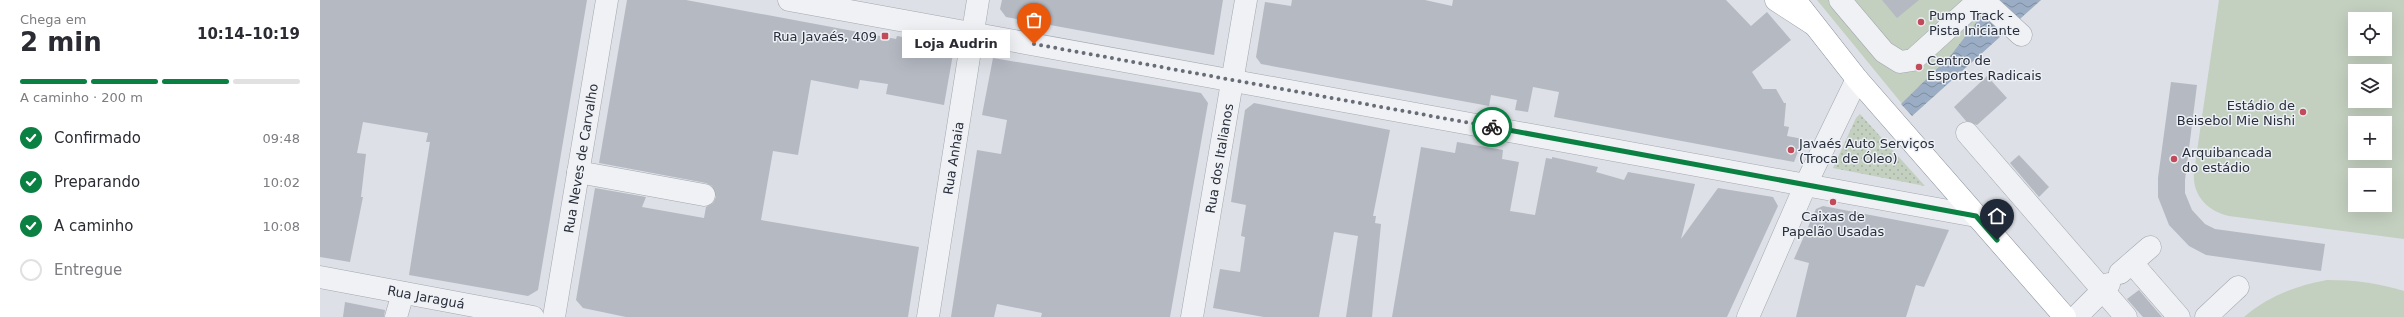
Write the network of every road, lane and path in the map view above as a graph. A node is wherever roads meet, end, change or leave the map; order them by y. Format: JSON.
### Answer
{"nodes":[{"id":1,"x":607,"y":0,"type":"edge"},
{"id":2,"x":789,"y":0,"type":"edge"},
{"id":3,"x":978,"y":0,"type":"edge"},
{"id":4,"x":1246,"y":0,"type":"edge"},
{"id":5,"x":1776,"y":0,"type":"edge"},
{"id":6,"x":1795,"y":0,"type":"edge"},
{"id":7,"x":1840,"y":0,"type":"edge"},
{"id":8,"x":1983,"y":1,"type":"edge"},
{"id":9,"x":1813,"y":24,"type":"junction"},
{"id":10,"x":2018,"y":32,"type":"dead end"},
{"id":11,"x":973,"y":33,"type":"junction"},
{"id":12,"x":1857,"y":79,"type":"junction"},
{"id":13,"x":1233,"y":80,"type":"junction"},
{"id":14,"x":1967,"y":133,"type":"dead end"},
{"id":15,"x":578,"y":172,"type":"junction"},
{"id":16,"x":1806,"y":184,"type":"junction"},
{"id":17,"x":704,"y":194,"type":"dead end"},
{"id":18,"x":1976,"y":216,"type":"junction"},
{"id":19,"x":2150,"y":248,"type":"dead end"},
{"id":20,"x":320,"y":277,"type":"edge"},
{"id":21,"x":2115,"y":279,"type":"junction"},
{"id":22,"x":2238,"y":288,"type":"dead end"},
{"id":23,"x":403,"y":293,"type":"junction"},
{"id":24,"x":396,"y":317,"type":"edge"},
{"id":25,"x":533,"y":317,"type":"edge"},
{"id":26,"x":554,"y":317,"type":"edge"},
{"id":27,"x":928,"y":317,"type":"edge"},
{"id":28,"x":1192,"y":317,"type":"edge"},
{"id":29,"x":1748,"y":317,"type":"edge"},
{"id":30,"x":2065,"y":317,"type":"edge"},
{"id":31,"x":2076,"y":317,"type":"edge"},
{"id":32,"x":2126,"y":317,"type":"edge"},
{"id":33,"x":2179,"y":317,"type":"edge"},
{"id":34,"x":2206,"y":317,"type":"edge"}],
"edges":[{"from":1,"to":15,"type":"street","name":"Rua Neves de Carvalho"},
{"from":2,"to":11,"type":"street"},
{"from":3,"to":11,"type":"street","name":"Rua Anhaia"},
{"from":4,"to":13,"type":"street","name":"Rua dos Italianos"},
{"from":5,"to":9,"type":"main road"},
{"from":6,"to":9,"type":"main road"},
{"from":7,"to":8,"type":"street"},
{"from":8,"to":10,"type":"street"},
{"from":9,"to":12,"type":"main road"},
{"from":11,"to":13,"type":"street"},
{"from":11,"to":27,"type":"street","name":"Rua Anhaia"},
{"from":12,"to":16,"type":"street"},
{"from":12,"to":18,"type":"main road"},
{"from":13,"to":16,"type":"street"},
{"from":13,"to":28,"type":"street","name":"Rua dos Italianos"},
{"from":14,"to":21,"type":"street"},
{"from":15,"to":17,"type":"street"},
{"from":15,"to":26,"type":"street","name":"Rua Neves de Carvalho"},
{"from":16,"to":18,"type":"street"},
{"from":16,"to":29,"type":"street"},
{"from":18,"to":30,"type":"main road"},
{"from":19,"to":21,"type":"street"},
{"from":20,"to":23,"type":"street","name":"Rua Jaraguá"},
{"from":21,"to":31,"type":"street"},
{"from":21,"to":32,"type":"street"},
{"from":21,"to":33,"type":"street"},
{"from":22,"to":34,"type":"street"},
{"from":23,"to":24,"type":"street"},
{"from":23,"to":25,"type":"street","name":"Rua Jaraguá"}]}
